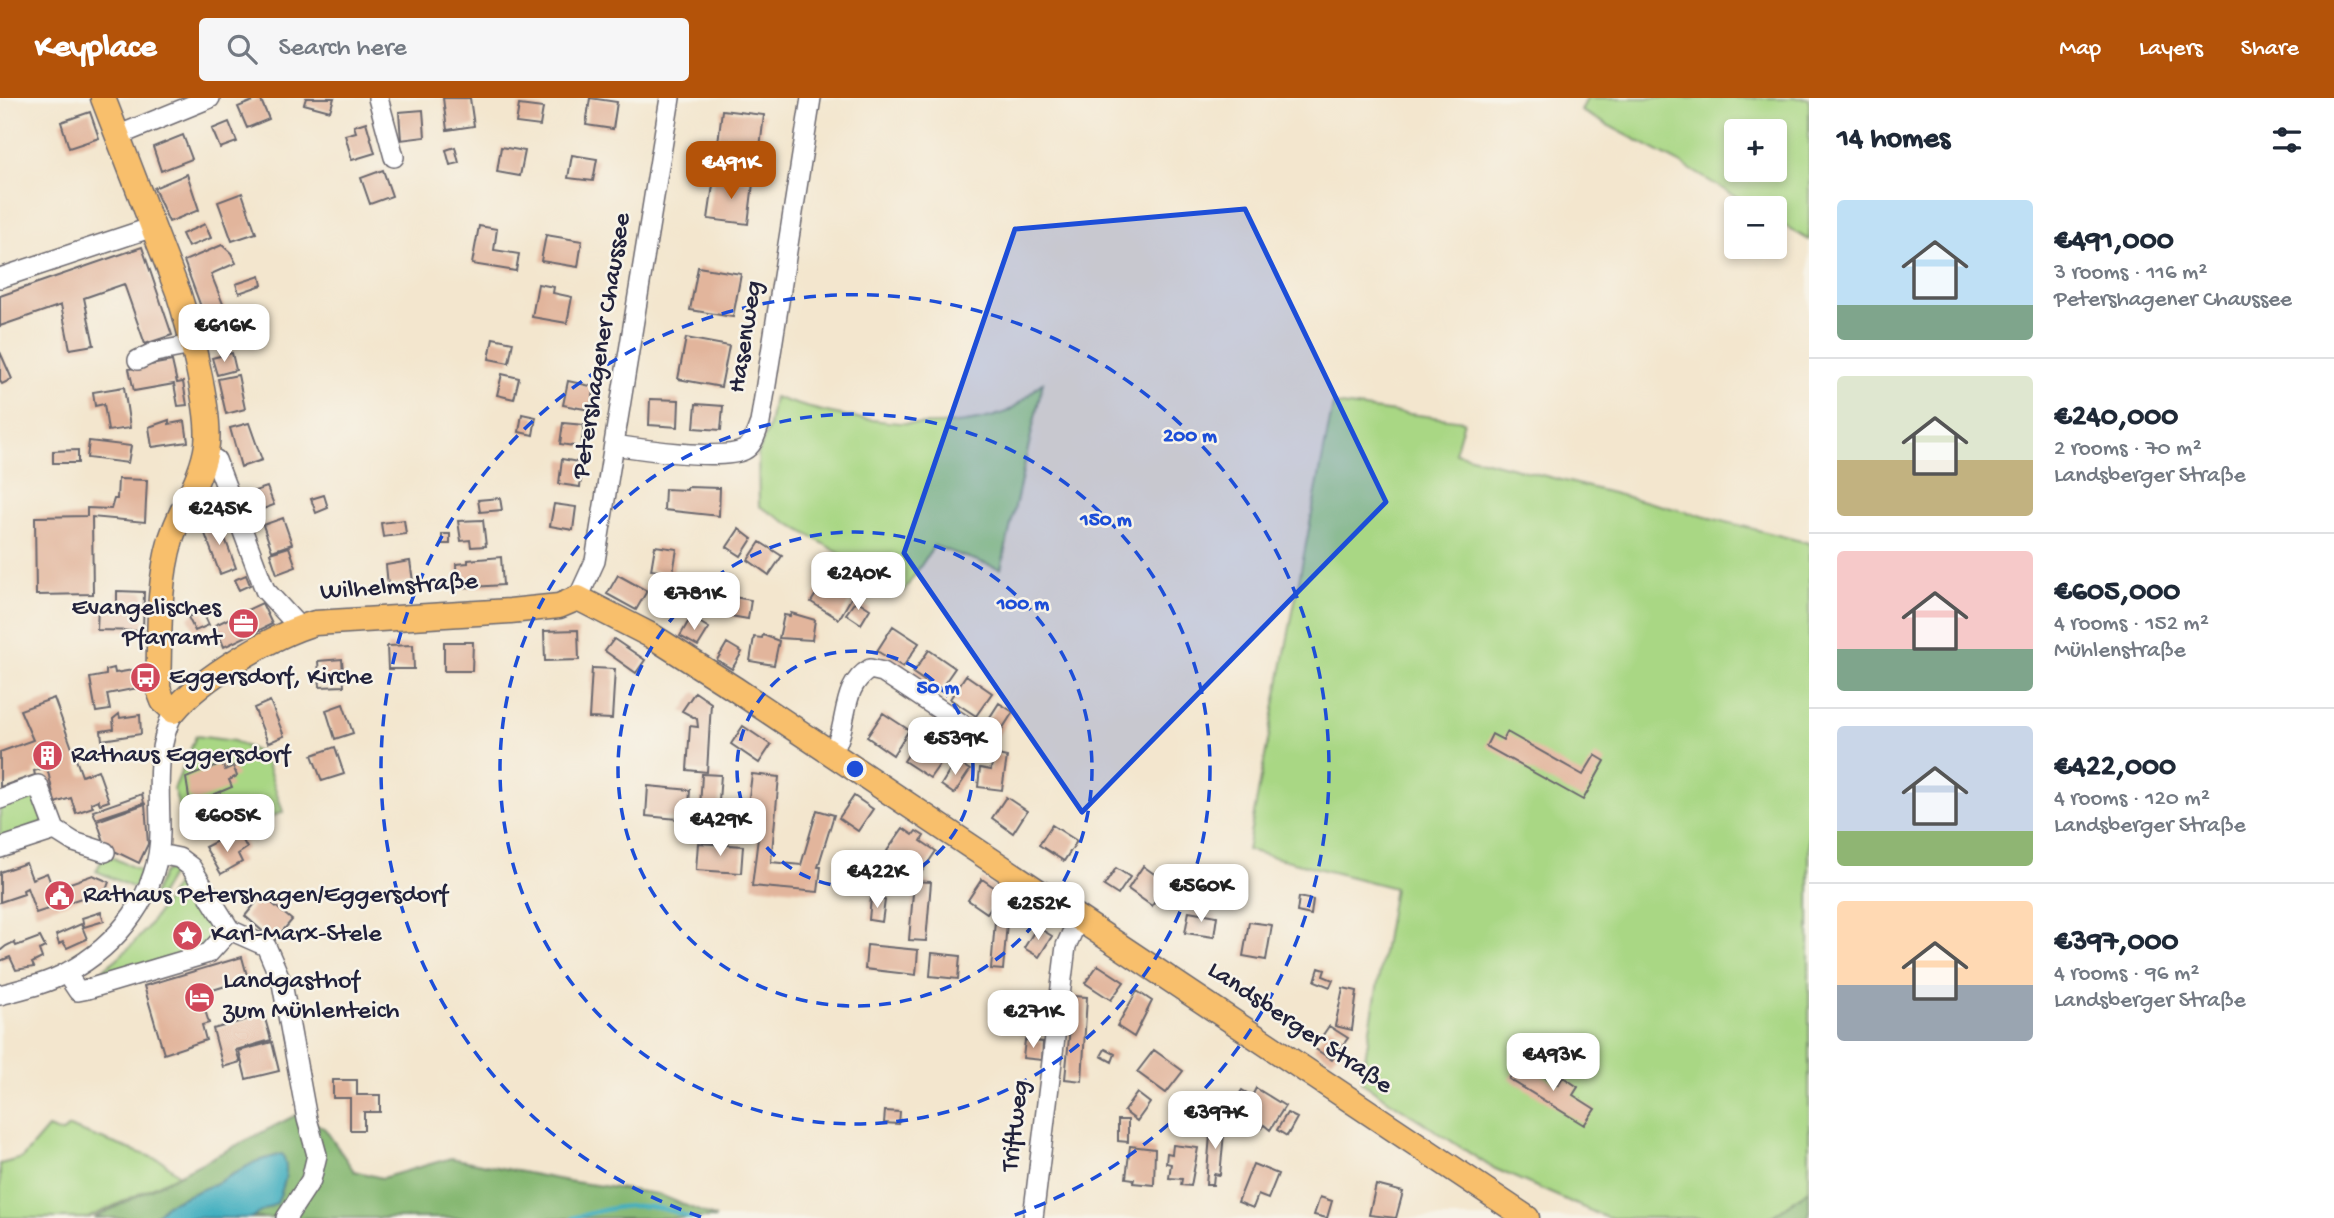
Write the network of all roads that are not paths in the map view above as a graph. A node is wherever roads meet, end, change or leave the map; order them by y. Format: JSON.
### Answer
{"nodes":[{"id":1,"x":103,"y":98,"type":"edge"},
{"id":2,"x":210,"y":98,"type":"edge"},
{"id":3,"x":377,"y":98,"type":"edge"},
{"id":4,"x":670,"y":98,"type":"edge"},
{"id":5,"x":811,"y":98,"type":"edge"},
{"id":6,"x":117,"y":136,"type":"junction"},
{"id":7,"x":394,"y":157,"type":"dead end"},
{"id":8,"x":153,"y":227,"type":"junction"},
{"id":9,"x":0,"y":278,"type":"edge"},
{"id":10,"x":192,"y":345,"type":"junction"},
{"id":11,"x":138,"y":360,"type":"dead end"},
{"id":12,"x":614,"y":445,"type":"junction"},
{"id":13,"x":204,"y":455,"type":"junction"},
{"id":14,"x":578,"y":598,"type":"junction"},
{"id":15,"x":299,"y":627,"type":"junction"},
{"id":16,"x":174,"y":711,"type":"junction"},
{"id":17,"x":971,"y":730,"type":"dead end"},
{"id":18,"x":832,"y":753,"type":"junction"},
{"id":19,"x":0,"y":799,"type":"edge"},
{"id":20,"x":55,"y":830,"type":"junction"},
{"id":21,"x":0,"y":848,"type":"edge"},
{"id":22,"x":105,"y":852,"type":"dead end"},
{"id":23,"x":159,"y":854,"type":"junction"},
{"id":24,"x":1079,"y":917,"type":"junction"},
{"id":25,"x":230,"y":930,"type":"junction"},
{"id":26,"x":66,"y":974,"type":"junction"},
{"id":27,"x":0,"y":995,"type":"edge"},
{"id":28,"x":286,"y":1218,"type":"edge"},
{"id":29,"x":1033,"y":1218,"type":"edge"},
{"id":30,"x":1527,"y":1218,"type":"edge"}],
"edges":[{"from":1,"to":6,"type":"main road"},
{"from":2,"to":6,"type":"street"},
{"from":3,"to":7,"type":"street"},
{"from":4,"to":12,"type":"street","name":"Petershagener Chaussee"},
{"from":5,"to":12,"type":"street","name":"Hasenweg"},
{"from":6,"to":8,"type":"main road"},
{"from":8,"to":9,"type":"street"},
{"from":8,"to":10,"type":"main road"},
{"from":10,"to":11,"type":"street"},
{"from":10,"to":13,"type":"main road"},
{"from":12,"to":14,"type":"street","name":"Petershagener Chaussee"},
{"from":13,"to":15,"type":"street"},
{"from":13,"to":16,"type":"main road"},
{"from":14,"to":15,"type":"main road","name":"Wilhelmstraße"},
{"from":14,"to":18,"type":"main road","name":"Landsberger Straße"},
{"from":15,"to":16,"type":"main road","name":"Wilhelmstraße"},
{"from":16,"to":23,"type":"street","name":"Wilhelmstraße"},
{"from":17,"to":18,"type":"street"},
{"from":18,"to":24,"type":"main road","name":"Landsberger Straße"},
{"from":19,"to":20,"type":"street"},
{"from":20,"to":21,"type":"street"},
{"from":20,"to":22,"type":"street"},
{"from":23,"to":25,"type":"street"},
{"from":23,"to":26,"type":"street","name":"Wilhelmstraße"},
{"from":24,"to":29,"type":"street","name":"Triftweg"},
{"from":24,"to":30,"type":"main road","name":"Landsberger Straße"},
{"from":25,"to":26,"type":"street"},
{"from":25,"to":28,"type":"street"},
{"from":26,"to":27,"type":"street","name":"Wilhelmstraße"}]}
